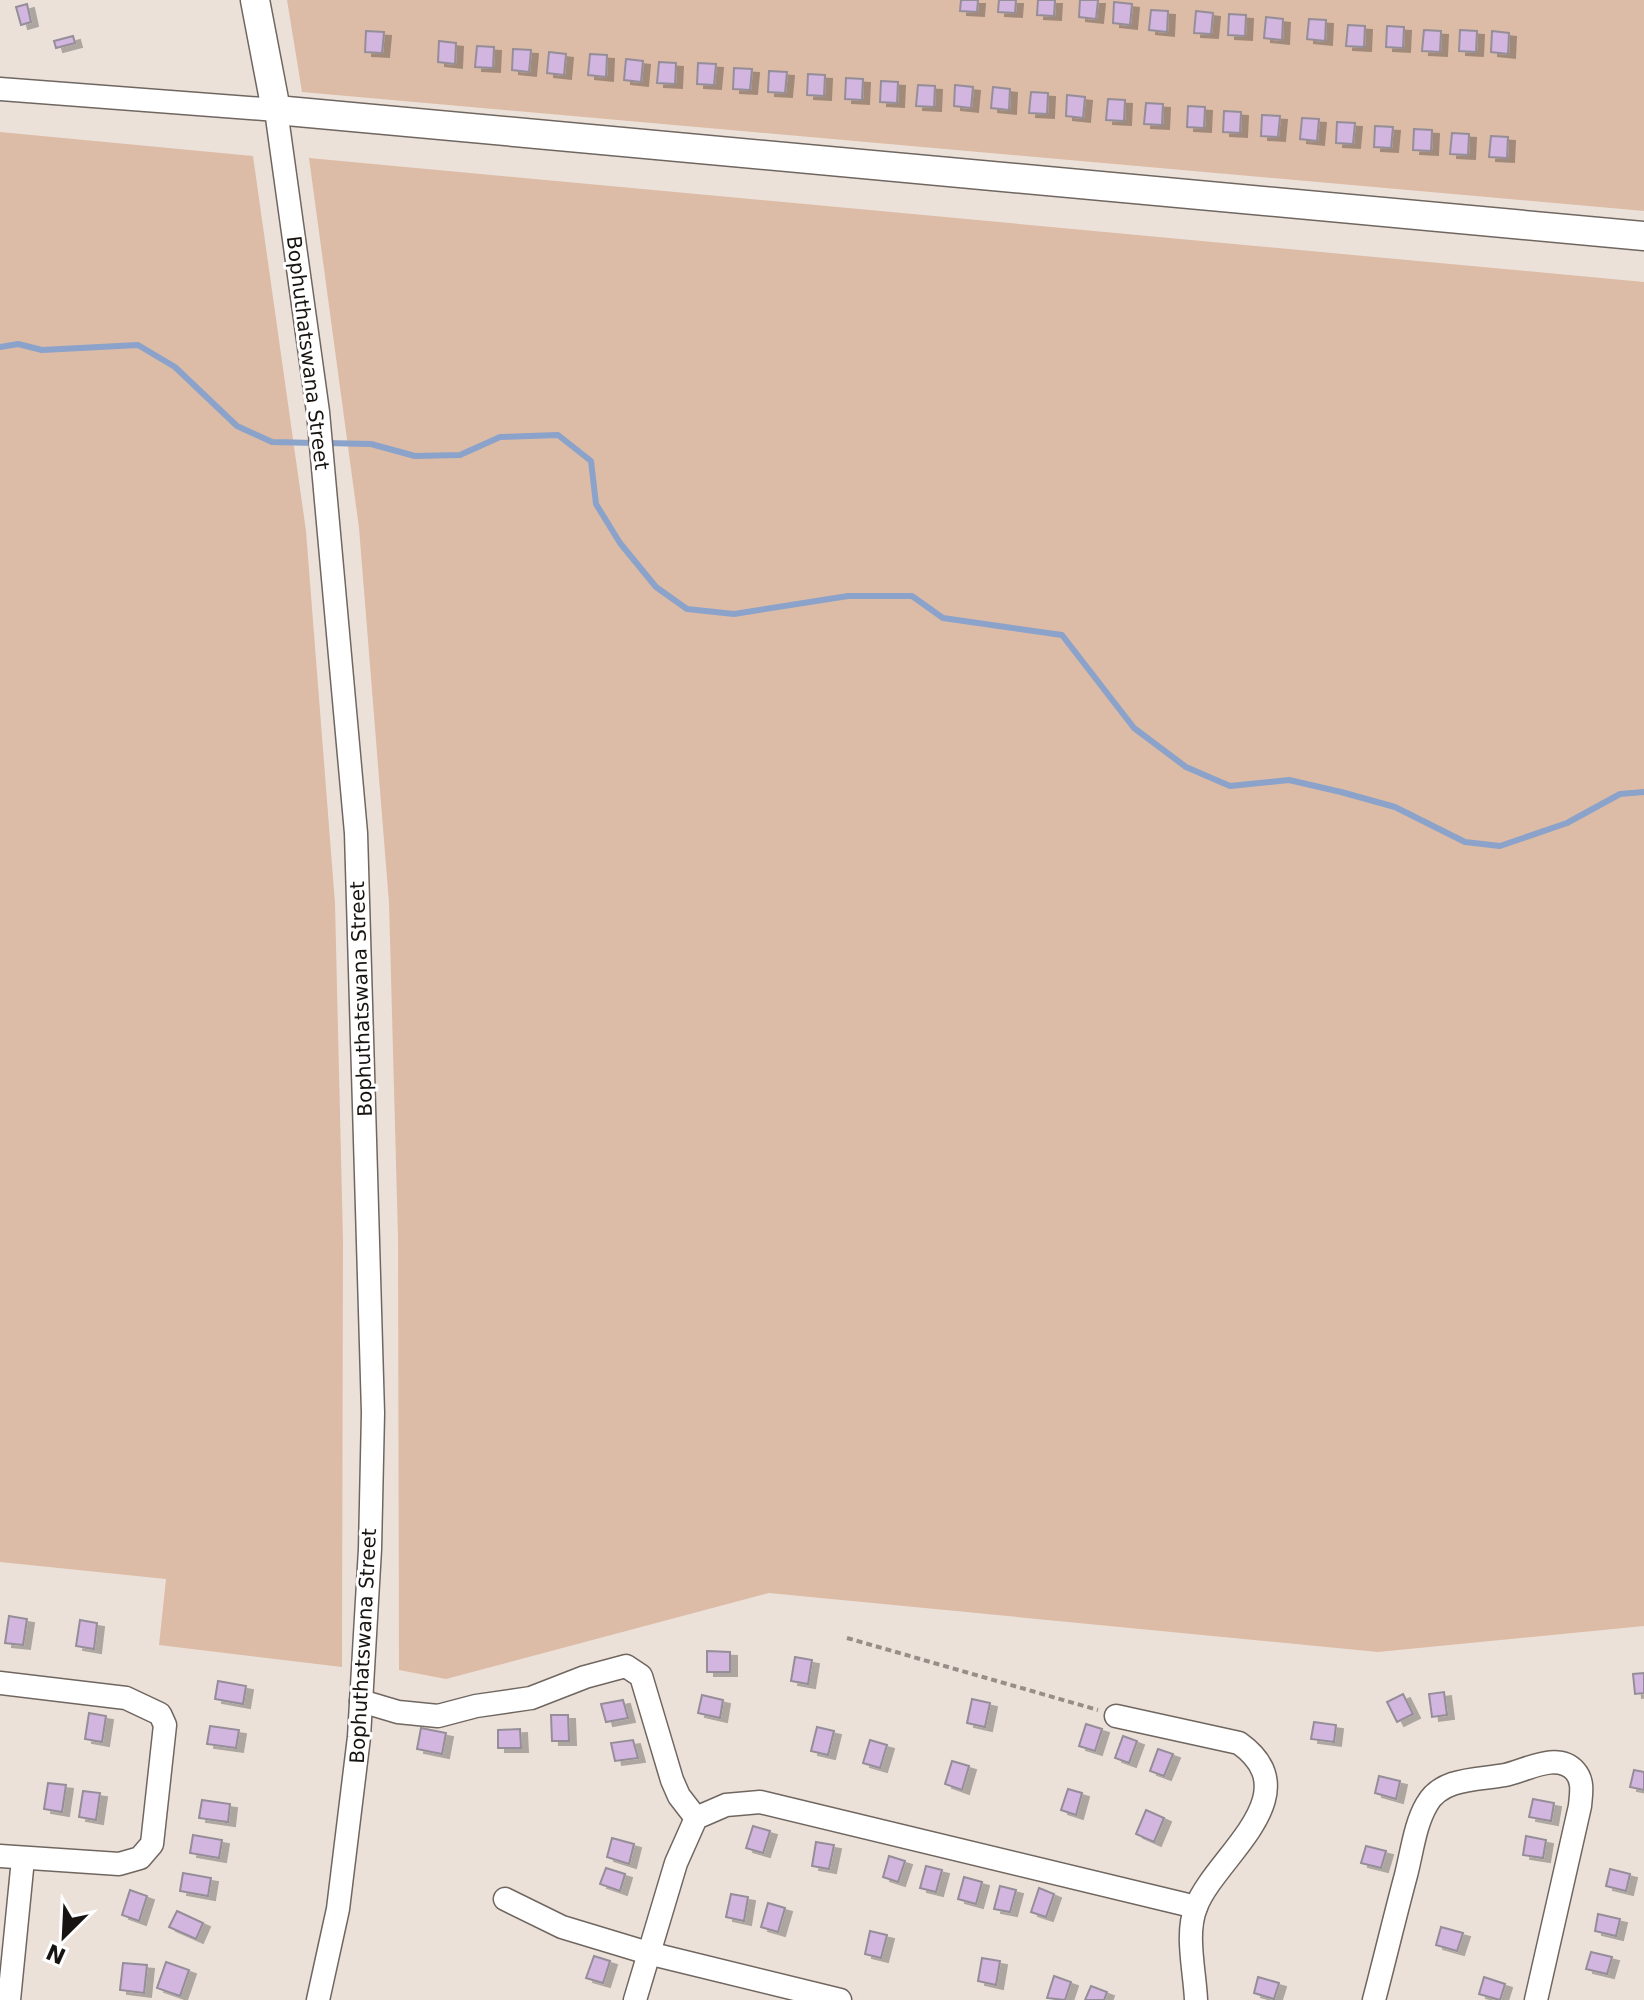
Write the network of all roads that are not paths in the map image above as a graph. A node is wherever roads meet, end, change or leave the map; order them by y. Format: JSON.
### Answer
{"nodes":[{"id":1,"x":255,"y":0,"type":"edge"},
{"id":2,"x":0,"y":89,"type":"edge"},
{"id":3,"x":276,"y":110,"type":"junction"},
{"id":4,"x":1644,"y":236,"type":"edge"},
{"id":5,"x":0,"y":1683,"type":"edge"},
{"id":6,"x":361,"y":1701,"type":"junction"},
{"id":7,"x":1116,"y":1716,"type":"road end"},
{"id":8,"x":696,"y":1818,"type":"junction"},
{"id":9,"x":0,"y":1856,"type":"edge"},
{"id":10,"x":23,"y":1859,"type":"junction"},
{"id":11,"x":505,"y":1899,"type":"dead end"},
{"id":12,"x":1196,"y":1907,"type":"junction"},
{"id":13,"x":648,"y":1953,"type":"junction"},
{"id":14,"x":9,"y":2000,"type":"edge"},
{"id":15,"x":318,"y":2000,"type":"edge"},
{"id":16,"x":635,"y":2000,"type":"edge"},
{"id":17,"x":840,"y":2000,"type":"edge"},
{"id":18,"x":1196,"y":2000,"type":"edge"},
{"id":19,"x":1374,"y":2000,"type":"edge"},
{"id":20,"x":1536,"y":2000,"type":"edge"}],
"edges":[{"from":1,"to":3,"type":"street","name":"Bophuthatswana Street"},
{"from":2,"to":3,"type":"street"},
{"from":3,"to":4,"type":"street"},
{"from":3,"to":6,"type":"street","name":"Bophuthatswana Street"},
{"from":5,"to":10,"type":"street"},
{"from":6,"to":8,"type":"street"},
{"from":6,"to":15,"type":"street","name":"Bophuthatswana Street"},
{"from":7,"to":12,"type":"street"},
{"from":8,"to":12,"type":"street"},
{"from":8,"to":13,"type":"street"},
{"from":9,"to":10,"type":"street"},
{"from":10,"to":14,"type":"street"},
{"from":11,"to":13,"type":"street"},
{"from":12,"to":18,"type":"street"},
{"from":13,"to":16,"type":"street"},
{"from":13,"to":17,"type":"street"},
{"from":19,"to":20,"type":"street"}]}
